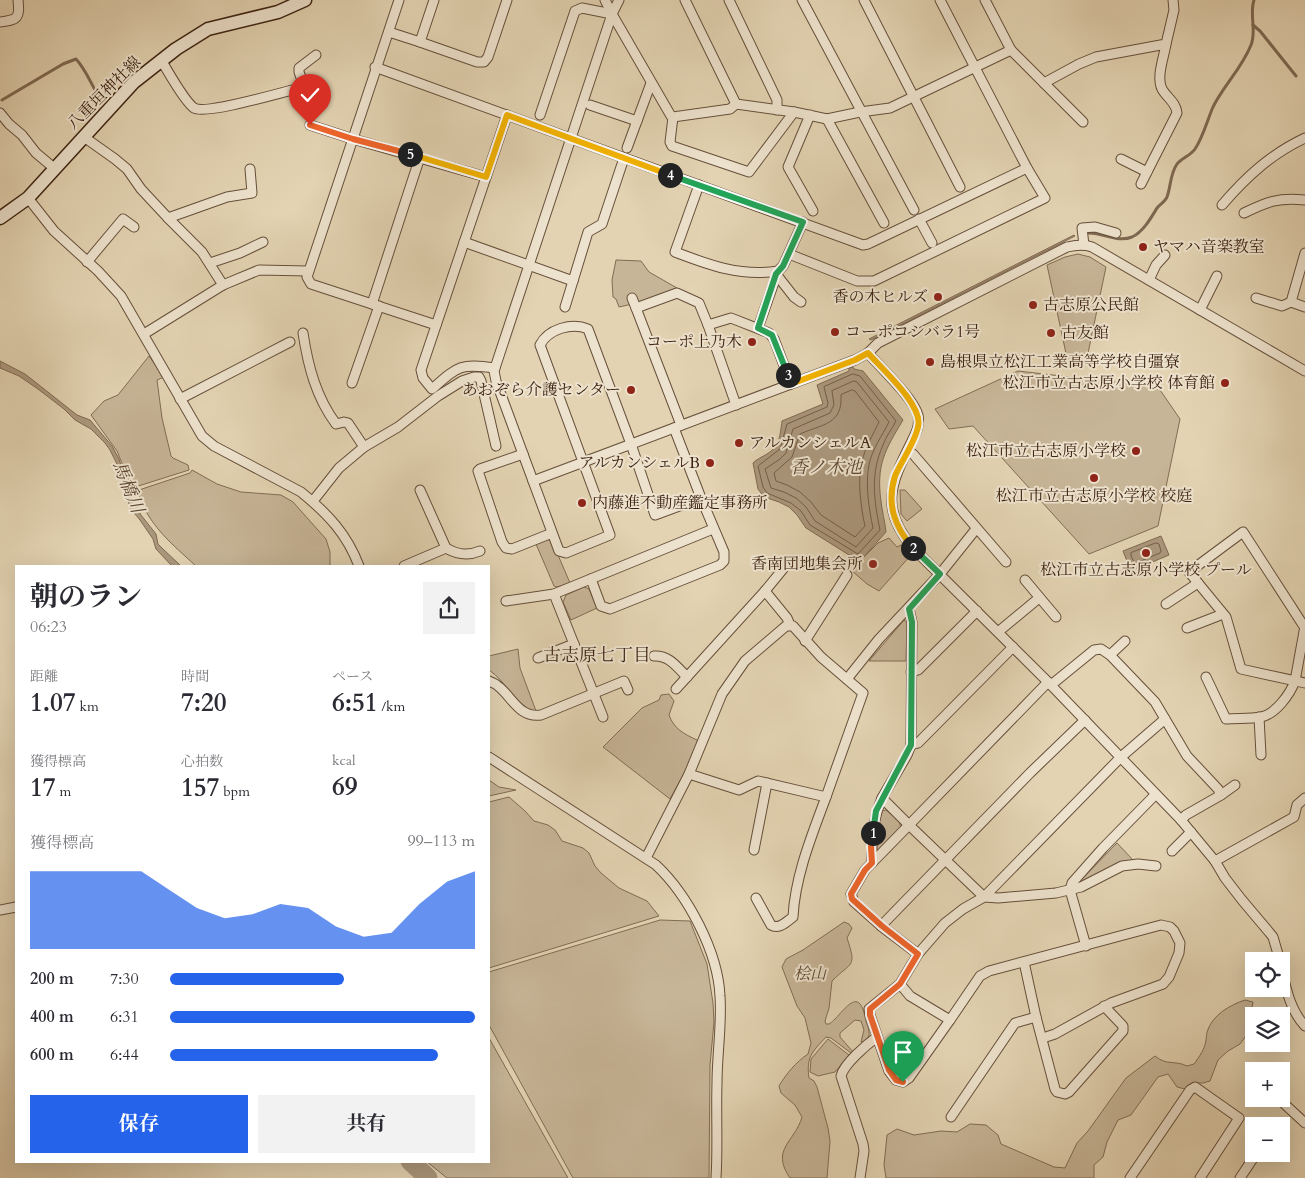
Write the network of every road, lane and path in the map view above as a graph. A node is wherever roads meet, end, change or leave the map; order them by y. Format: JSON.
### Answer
{"nodes":[{"id":1,"x":18,"y":0,"type":"edge"},
{"id":2,"x":305,"y":0,"type":"edge"},
{"id":3,"x":399,"y":0,"type":"edge"},
{"id":4,"x":434,"y":0,"type":"edge"},
{"id":5,"x":507,"y":0,"type":"edge"},
{"id":6,"x":605,"y":0,"type":"edge"},
{"id":7,"x":619,"y":0,"type":"edge"},
{"id":8,"x":685,"y":0,"type":"edge"},
{"id":9,"x":729,"y":0,"type":"edge"},
{"id":10,"x":802,"y":0,"type":"edge"},
{"id":11,"x":864,"y":0,"type":"edge"},
{"id":12,"x":940,"y":0,"type":"edge"},
{"id":13,"x":985,"y":0,"type":"edge"},
{"id":14,"x":1173,"y":0,"type":"edge"},
{"id":15,"x":612,"y":14,"type":"junction"},
{"id":16,"x":0,"y":22,"type":"edge"},
{"id":17,"x":388,"y":32,"type":"junction"},
{"id":18,"x":420,"y":42,"type":"junction"},
{"id":19,"x":1166,"y":44,"type":"junction"},
{"id":20,"x":1011,"y":50,"type":"junction"},
{"id":21,"x":316,"y":55,"type":"dead end"},
{"id":22,"x":161,"y":60,"type":"junction"},
{"id":23,"x":375,"y":67,"type":"junction"},
{"id":24,"x":976,"y":68,"type":"junction"},
{"id":25,"x":651,"y":83,"type":"junction"},
{"id":26,"x":1044,"y":84,"type":"junction"},
{"id":27,"x":300,"y":88,"type":"junction"},
{"id":28,"x":914,"y":98,"type":"junction"},
{"id":29,"x":736,"y":104,"type":"junction"},
{"id":30,"x":590,"y":105,"type":"dead end"},
{"id":31,"x":777,"y":110,"type":"junction"},
{"id":32,"x":307,"y":112,"type":"dead end"},
{"id":33,"x":794,"y":112,"type":"junction"},
{"id":34,"x":860,"y":112,"type":"junction"},
{"id":35,"x":0,"y":113,"type":"edge"},
{"id":36,"x":507,"y":115,"type":"junction"},
{"id":37,"x":540,"y":116,"type":"dead end"},
{"id":38,"x":810,"y":116,"type":"junction"},
{"id":39,"x":673,"y":118,"type":"junction"},
{"id":40,"x":827,"y":119,"type":"junction"},
{"id":41,"x":637,"y":121,"type":"junction"},
{"id":42,"x":1083,"y":122,"type":"dead end"},
{"id":43,"x":310,"y":125,"type":"dead end"},
{"id":44,"x":84,"y":137,"type":"junction"},
{"id":45,"x":1305,"y":138,"type":"edge"},
{"id":46,"x":353,"y":139,"type":"junction"},
{"id":47,"x":571,"y":140,"type":"junction"},
{"id":48,"x":627,"y":148,"type":"dead end"},
{"id":49,"x":420,"y":157,"type":"junction"},
{"id":50,"x":624,"y":158,"type":"junction"},
{"id":51,"x":1121,"y":159,"type":"dead end"},
{"id":52,"x":54,"y":168,"type":"junction"},
{"id":53,"x":1027,"y":168,"type":"junction"},
{"id":54,"x":250,"y":169,"type":"dead end"},
{"id":55,"x":1147,"y":172,"type":"junction"},
{"id":56,"x":486,"y":177,"type":"junction"},
{"id":57,"x":1141,"y":184,"type":"dead end"},
{"id":58,"x":699,"y":186,"type":"junction"},
{"id":59,"x":960,"y":187,"type":"dead end"},
{"id":60,"x":1267,"y":191,"type":"dead end"},
{"id":61,"x":28,"y":198,"type":"junction"},
{"id":62,"x":1305,"y":200,"type":"edge"},
{"id":63,"x":1269,"y":201,"type":"junction"},
{"id":64,"x":1222,"y":205,"type":"dead end"},
{"id":65,"x":914,"y":210,"type":"dead end"},
{"id":66,"x":813,"y":211,"type":"dead end"},
{"id":67,"x":1244,"y":213,"type":"dead end"},
{"id":68,"x":0,"y":218,"type":"edge"},
{"id":69,"x":168,"y":218,"type":"junction"},
{"id":70,"x":919,"y":219,"type":"junction"},
{"id":71,"x":803,"y":222,"type":"junction"},
{"id":72,"x":884,"y":223,"type":"dead end"},
{"id":73,"x":134,"y":227,"type":"dead end"},
{"id":74,"x":1116,"y":232,"type":"dead end"},
{"id":75,"x":263,"y":242,"type":"dead end"},
{"id":76,"x":464,"y":242,"type":"junction"},
{"id":77,"x":932,"y":243,"type":"dead end"},
{"id":78,"x":1084,"y":245,"type":"junction"},
{"id":79,"x":1305,"y":253,"type":"edge"},
{"id":80,"x":789,"y":254,"type":"junction"},
{"id":81,"x":1165,"y":254,"type":"dead end"},
{"id":82,"x":87,"y":262,"type":"junction"},
{"id":83,"x":210,"y":263,"type":"junction"},
{"id":84,"x":530,"y":265,"type":"junction"},
{"id":85,"x":308,"y":271,"type":"junction"},
{"id":86,"x":777,"y":273,"type":"junction"},
{"id":87,"x":1217,"y":276,"type":"dead end"},
{"id":88,"x":1149,"y":280,"type":"junction"},
{"id":89,"x":573,"y":281,"type":"junction"},
{"id":90,"x":223,"y":285,"type":"junction"},
{"id":91,"x":632,"y":298,"type":"dead end"},
{"id":92,"x":1256,"y":298,"type":"dead end"},
{"id":93,"x":801,"y":302,"type":"dead end"},
{"id":94,"x":1291,"y":302,"type":"junction"},
{"id":95,"x":375,"y":305,"type":"junction"},
{"id":96,"x":565,"y":307,"type":"dead end"},
{"id":97,"x":1305,"y":307,"type":"edge"},
{"id":98,"x":636,"y":308,"type":"junction"},
{"id":99,"x":1200,"y":310,"type":"junction"},
{"id":100,"x":436,"y":325,"type":"junction"},
{"id":101,"x":708,"y":325,"type":"junction"},
{"id":102,"x":758,"y":328,"type":"junction"},
{"id":103,"x":303,"y":333,"type":"dead end"},
{"id":104,"x":144,"y":334,"type":"junction"},
{"id":105,"x":290,"y":342,"type":"dead end"},
{"id":106,"x":868,"y":353,"type":"junction"},
{"id":107,"x":495,"y":368,"type":"junction"},
{"id":108,"x":1305,"y":371,"type":"edge"},
{"id":109,"x":352,"y":383,"type":"dead end"},
{"id":110,"x":791,"y":384,"type":"junction"},
{"id":111,"x":435,"y":393,"type":"junction"},
{"id":112,"x":180,"y":399,"type":"junction"},
{"id":113,"x":736,"y":405,"type":"junction"},
{"id":114,"x":678,"y":426,"type":"junction"},
{"id":115,"x":631,"y":444,"type":"junction"},
{"id":116,"x":496,"y":446,"type":"dead end"},
{"id":117,"x":364,"y":447,"type":"junction"},
{"id":118,"x":523,"y":454,"type":"junction"},
{"id":119,"x":913,"y":454,"type":"dead end"},
{"id":120,"x":584,"y":462,"type":"junction"},
{"id":121,"x":533,"y":481,"type":"junction"},
{"id":122,"x":420,"y":490,"type":"dead end"},
{"id":123,"x":701,"y":498,"type":"junction"},
{"id":124,"x":312,"y":501,"type":"junction"},
{"id":125,"x":713,"y":529,"type":"junction"},
{"id":126,"x":976,"y":529,"type":"junction"},
{"id":127,"x":552,"y":532,"type":"junction"},
{"id":128,"x":446,"y":548,"type":"junction"},
{"id":129,"x":480,"y":551,"type":"dead end"},
{"id":130,"x":1006,"y":562,"type":"dead end"},
{"id":131,"x":359,"y":565,"type":"edge"},
{"id":132,"x":406,"y":565,"type":"edge"},
{"id":133,"x":783,"y":570,"type":"dead end"},
{"id":134,"x":940,"y":574,"type":"junction"},
{"id":135,"x":847,"y":575,"type":"dead end"},
{"id":136,"x":591,"y":579,"type":"junction"},
{"id":137,"x":1025,"y":580,"type":"dead end"},
{"id":138,"x":1198,"y":583,"type":"junction"},
{"id":139,"x":764,"y":591,"type":"junction"},
{"id":140,"x":554,"y":594,"type":"junction"},
{"id":141,"x":1040,"y":598,"type":"junction"},
{"id":142,"x":506,"y":601,"type":"dead end"},
{"id":143,"x":1166,"y":604,"type":"dead end"},
{"id":144,"x":909,"y":609,"type":"junction"},
{"id":145,"x":976,"y":611,"type":"junction"},
{"id":146,"x":1224,"y":614,"type":"junction"},
{"id":147,"x":1056,"y":617,"type":"dead end"},
{"id":148,"x":790,"y":625,"type":"junction"},
{"id":149,"x":1305,"y":626,"type":"edge"},
{"id":150,"x":1186,"y":628,"type":"dead end"},
{"id":151,"x":998,"y":632,"type":"junction"},
{"id":152,"x":1125,"y":641,"type":"dead end"},
{"id":153,"x":805,"y":642,"type":"junction"},
{"id":154,"x":574,"y":644,"type":"junction"},
{"id":155,"x":1013,"y":647,"type":"junction"},
{"id":156,"x":1110,"y":655,"type":"junction"},
{"id":157,"x":654,"y":656,"type":"dead end"},
{"id":158,"x":538,"y":658,"type":"dead end"},
{"id":159,"x":911,"y":672,"type":"junction"},
{"id":160,"x":688,"y":677,"type":"junction"},
{"id":161,"x":1206,"y":677,"type":"dead end"},
{"id":162,"x":847,"y":679,"type":"junction"},
{"id":163,"x":1295,"y":681,"type":"junction"},
{"id":164,"x":490,"y":682,"type":"edge"},
{"id":165,"x":1305,"y":683,"type":"edge"},
{"id":166,"x":1050,"y":684,"type":"junction"},
{"id":167,"x":676,"y":689,"type":"dead end"},
{"id":168,"x":628,"y":690,"type":"dead end"},
{"id":169,"x":593,"y":694,"type":"junction"},
{"id":170,"x":603,"y":717,"type":"dead end"},
{"id":171,"x":1259,"y":717,"type":"junction"},
{"id":172,"x":1165,"y":719,"type":"junction"},
{"id":173,"x":1084,"y":720,"type":"junction"},
{"id":174,"x":911,"y":745,"type":"junction"},
{"id":175,"x":1261,"y":755,"type":"dead end"},
{"id":176,"x":1121,"y":757,"type":"junction"},
{"id":177,"x":490,"y":758,"type":"edge"},
{"id":178,"x":690,"y":774,"type":"junction"},
{"id":179,"x":767,"y":783,"type":"junction"},
{"id":180,"x":1235,"y":785,"type":"dead end"},
{"id":181,"x":1155,"y":795,"type":"junction"},
{"id":182,"x":1221,"y":795,"type":"junction"},
{"id":183,"x":826,"y":797,"type":"junction"},
{"id":184,"x":882,"y":798,"type":"junction"},
{"id":185,"x":1305,"y":798,"type":"edge"},
{"id":186,"x":1181,"y":820,"type":"junction"},
{"id":187,"x":909,"y":825,"type":"junction"},
{"id":188,"x":1191,"y":832,"type":"junction"},
{"id":189,"x":754,"y":850,"type":"dead end"},
{"id":190,"x":1172,"y":851,"type":"dead end"},
{"id":191,"x":646,"y":858,"type":"junction"},
{"id":192,"x":946,"y":860,"type":"junction"},
{"id":193,"x":1215,"y":861,"type":"junction"},
{"id":194,"x":872,"y":863,"type":"junction"},
{"id":195,"x":1156,"y":866,"type":"dead end"},
{"id":196,"x":1070,"y":890,"type":"junction"},
{"id":197,"x":984,"y":897,"type":"junction"},
{"id":198,"x":756,"y":898,"type":"dead end"},
{"id":199,"x":15,"y":907,"type":"edge"},
{"id":200,"x":0,"y":910,"type":"edge"},
{"id":201,"x":882,"y":926,"type":"junction"},
{"id":202,"x":1086,"y":946,"type":"junction"},
{"id":203,"x":1277,"y":952,"type":"edge"},
{"id":204,"x":918,"y":954,"type":"junction"},
{"id":205,"x":1024,"y":962,"type":"junction"},
{"id":206,"x":900,"y":984,"type":"junction"},
{"id":207,"x":1289,"y":997,"type":"edge"},
{"id":208,"x":1104,"y":1006,"type":"junction"},
{"id":209,"x":1036,"y":1017,"type":"junction"},
{"id":210,"x":950,"y":1020,"type":"junction"},
{"id":211,"x":1305,"y":1026,"type":"edge"},
{"id":212,"x":877,"y":1037,"type":"junction"},
{"id":213,"x":1043,"y":1038,"type":"junction"},
{"id":214,"x":1288,"y":1107,"type":"edge"},
{"id":215,"x":951,"y":1117,"type":"dead end"},
{"id":216,"x":1305,"y":1123,"type":"edge"},
{"id":217,"x":1251,"y":1162,"type":"edge"},
{"id":218,"x":716,"y":1178,"type":"edge"},
{"id":219,"x":860,"y":1178,"type":"edge"},
{"id":220,"x":1130,"y":1178,"type":"edge"},
{"id":221,"x":1200,"y":1178,"type":"edge"},
{"id":222,"x":1240,"y":1178,"type":"edge"}],
"edges":[{"from":1,"to":16,"type":"street"},
{"from":2,"to":22,"type":"main road","name":"八重垣神社線"},
{"from":3,"to":17,"type":"street"},
{"from":4,"to":18,"type":"street"},
{"from":5,"to":18,"type":"street"},
{"from":6,"to":15,"type":"street"},
{"from":7,"to":15,"type":"street"},
{"from":8,"to":29,"type":"street"},
{"from":9,"to":31,"type":"street"},
{"from":10,"to":34,"type":"street"},
{"from":11,"to":28,"type":"street"},
{"from":12,"to":24,"type":"street"},
{"from":13,"to":20,"type":"street"},
{"from":14,"to":19,"type":"street"},
{"from":15,"to":25,"type":"street"},
{"from":15,"to":37,"type":"street"},
{"from":15,"to":47,"type":"street"},
{"from":17,"to":18,"type":"street"},
{"from":17,"to":23,"type":"street"},
{"from":19,"to":26,"type":"street"},
{"from":19,"to":55,"type":"street"},
{"from":20,"to":24,"type":"street"},
{"from":20,"to":26,"type":"street"},
{"from":21,"to":27,"type":"street"},
{"from":22,"to":27,"type":"street"},
{"from":22,"to":44,"type":"main road","name":"八重垣神社線"},
{"from":23,"to":36,"type":"street"},
{"from":23,"to":46,"type":"street"},
{"from":24,"to":28,"type":"street"},
{"from":24,"to":53,"type":"street"},
{"from":25,"to":39,"type":"street"},
{"from":25,"to":41,"type":"street"},
{"from":26,"to":42,"type":"street"},
{"from":27,"to":32,"type":"street"},
{"from":28,"to":34,"type":"street"},
{"from":28,"to":59,"type":"street"},
{"from":29,"to":31,"type":"street"},
{"from":29,"to":39,"type":"street"},
{"from":30,"to":41,"type":"street"},
{"from":31,"to":33,"type":"street"},
{"from":33,"to":38,"type":"street"},
{"from":33,"to":39,"type":"street"},
{"from":34,"to":40,"type":"street"},
{"from":34,"to":65,"type":"street"},
{"from":35,"to":52,"type":"street"},
{"from":36,"to":47,"type":"street"},
{"from":36,"to":56,"type":"street"},
{"from":38,"to":40,"type":"street"},
{"from":38,"to":66,"type":"street"},
{"from":40,"to":72,"type":"street"},
{"from":41,"to":48,"type":"street"},
{"from":43,"to":46,"type":"street"},
{"from":44,"to":52,"type":"main road","name":"八重垣神社線"},
{"from":44,"to":69,"type":"street"},
{"from":45,"to":64,"type":"street"},
{"from":46,"to":49,"type":"street"},
{"from":46,"to":85,"type":"street"},
{"from":47,"to":50,"type":"street"},
{"from":47,"to":84,"type":"street"},
{"from":49,"to":56,"type":"street"},
{"from":49,"to":95,"type":"street"},
{"from":50,"to":58,"type":"street"},
{"from":50,"to":89,"type":"street"},
{"from":51,"to":55,"type":"street"},
{"from":52,"to":61,"type":"main road","name":"八重垣神社線"},
{"from":53,"to":70,"type":"street"},
{"from":53,"to":80,"type":"street"},
{"from":54,"to":69,"type":"street"},
{"from":55,"to":57,"type":"street"},
{"from":56,"to":76,"type":"street"},
{"from":58,"to":71,"type":"street"},
{"from":58,"to":86,"type":"street"},
{"from":60,"to":63,"type":"street"},
{"from":61,"to":68,"type":"main road","name":"八重垣神社線"},
{"from":61,"to":82,"type":"street"},
{"from":62,"to":63,"type":"street"},
{"from":63,"to":67,"type":"street"},
{"from":69,"to":83,"type":"street"},
{"from":70,"to":71,"type":"street"},
{"from":70,"to":77,"type":"street"},
{"from":71,"to":80,"type":"street"},
{"from":73,"to":82,"type":"street"},
{"from":74,"to":78,"type":"street"},
{"from":75,"to":83,"type":"street"},
{"from":76,"to":84,"type":"street"},
{"from":76,"to":100,"type":"street"},
{"from":78,"to":88,"type":"street"},
{"from":78,"to":106,"type":"street"},
{"from":79,"to":94,"type":"street"},
{"from":80,"to":86,"type":"street"},
{"from":81,"to":88,"type":"street"},
{"from":82,"to":104,"type":"street"},
{"from":83,"to":90,"type":"street"},
{"from":84,"to":89,"type":"street"},
{"from":84,"to":107,"type":"street"},
{"from":85,"to":90,"type":"street"},
{"from":85,"to":95,"type":"street"},
{"from":86,"to":93,"type":"street"},
{"from":86,"to":102,"type":"street"},
{"from":87,"to":99,"type":"street"},
{"from":88,"to":99,"type":"street"},
{"from":89,"to":96,"type":"street"},
{"from":90,"to":104,"type":"street"},
{"from":91,"to":98,"type":"street"},
{"from":92,"to":94,"type":"street"},
{"from":94,"to":97,"type":"street"},
{"from":95,"to":100,"type":"street"},
{"from":95,"to":109,"type":"street"},
{"from":98,"to":101,"type":"street"},
{"from":98,"to":114,"type":"street"},
{"from":99,"to":108,"type":"street"},
{"from":100,"to":111,"type":"street"},
{"from":101,"to":102,"type":"street"},
{"from":101,"to":113,"type":"street"},
{"from":102,"to":110,"type":"street"},
{"from":103,"to":117,"type":"street"},
{"from":104,"to":112,"type":"street"},
{"from":105,"to":112,"type":"street"},
{"from":106,"to":110,"type":"street"},
{"from":106,"to":134,"type":"street"},
{"from":107,"to":111,"type":"street"},
{"from":107,"to":118,"type":"street"},
{"from":110,"to":113,"type":"street"},
{"from":111,"to":116,"type":"street"},
{"from":111,"to":117,"type":"street"},
{"from":112,"to":124,"type":"street"},
{"from":113,"to":114,"type":"street"},
{"from":114,"to":115,"type":"street"},
{"from":114,"to":123,"type":"street"},
{"from":115,"to":120,"type":"street"},
{"from":115,"to":120,"type":"street"},
{"from":115,"to":123,"type":"street"},
{"from":117,"to":124,"type":"street"},
{"from":118,"to":121,"type":"street"},
{"from":118,"to":127,"type":"street"},
{"from":119,"to":126,"type":"street"},
{"from":120,"to":121,"type":"street"},
{"from":120,"to":127,"type":"street"},
{"from":121,"to":127,"type":"street"},
{"from":122,"to":128,"type":"street"},
{"from":123,"to":125,"type":"street"},
{"from":124,"to":131,"type":"street"},
{"from":125,"to":136,"type":"street"},
{"from":125,"to":136,"type":"street"},
{"from":126,"to":130,"type":"street"},
{"from":126,"to":134,"type":"street"},
{"from":128,"to":129,"type":"street"},
{"from":128,"to":132,"type":"street"},
{"from":133,"to":139,"type":"street"},
{"from":134,"to":144,"type":"street"},
{"from":134,"to":145,"type":"street"},
{"from":135,"to":153,"type":"street"},
{"from":136,"to":140,"type":"street"},
{"from":137,"to":141,"type":"street"},
{"from":138,"to":143,"type":"street"},
{"from":138,"to":146,"type":"street"},
{"from":138,"to":149,"type":"street"},
{"from":139,"to":148,"type":"street"},
{"from":139,"to":160,"type":"street"},
{"from":140,"to":142,"type":"street"},
{"from":140,"to":154,"type":"street"},
{"from":141,"to":147,"type":"street"},
{"from":141,"to":151,"type":"street"},
{"from":144,"to":159,"type":"street"},
{"from":144,"to":162,"type":"street"},
{"from":145,"to":151,"type":"street"},
{"from":145,"to":159,"type":"street"},
{"from":146,"to":150,"type":"street"},
{"from":146,"to":163,"type":"street"},
{"from":148,"to":153,"type":"street"},
{"from":148,"to":178,"type":"street"},
{"from":149,"to":163,"type":"street"},
{"from":151,"to":155,"type":"street"},
{"from":152,"to":156,"type":"street"},
{"from":153,"to":162,"type":"street"},
{"from":154,"to":158,"type":"street"},
{"from":154,"to":169,"type":"street"},
{"from":155,"to":166,"type":"street"},
{"from":155,"to":174,"type":"street"},
{"from":156,"to":166,"type":"street"},
{"from":156,"to":172,"type":"street"},
{"from":157,"to":160,"type":"street"},
{"from":159,"to":174,"type":"street"},
{"from":160,"to":167,"type":"street"},
{"from":161,"to":171,"type":"street"},
{"from":162,"to":183,"type":"street"},
{"from":163,"to":165,"type":"street"},
{"from":163,"to":171,"type":"street"},
{"from":164,"to":169,"type":"street"},
{"from":166,"to":173,"type":"street"},
{"from":166,"to":187,"type":"street"},
{"from":168,"to":169,"type":"street"},
{"from":169,"to":170,"type":"street"},
{"from":171,"to":175,"type":"street"},
{"from":172,"to":176,"type":"street"},
{"from":172,"to":182,"type":"street"},
{"from":173,"to":176,"type":"street"},
{"from":173,"to":192,"type":"street"},
{"from":174,"to":184,"type":"street"},
{"from":176,"to":181,"type":"street"},
{"from":176,"to":197,"type":"street"},
{"from":177,"to":191,"type":"street"},
{"from":178,"to":179,"type":"street"},
{"from":178,"to":191,"type":"street"},
{"from":179,"to":183,"type":"street"},
{"from":179,"to":189,"type":"street"},
{"from":180,"to":182,"type":"street"},
{"from":181,"to":186,"type":"street"},
{"from":181,"to":196,"type":"street"},
{"from":182,"to":186,"type":"street"},
{"from":183,"to":198,"type":"street"},
{"from":184,"to":187,"type":"street"},
{"from":184,"to":194,"type":"street"},
{"from":185,"to":193,"type":"street"},
{"from":186,"to":188,"type":"street"},
{"from":187,"to":192,"type":"street"},
{"from":187,"to":194,"type":"street"},
{"from":188,"to":190,"type":"street"},
{"from":188,"to":193,"type":"street"},
{"from":191,"to":218,"type":"street"},
{"from":192,"to":197,"type":"street"},
{"from":192,"to":201,"type":"street"},
{"from":193,"to":203,"type":"street"},
{"from":194,"to":201,"type":"street"},
{"from":195,"to":196,"type":"street"},
{"from":196,"to":197,"type":"street"},
{"from":196,"to":202,"type":"street"},
{"from":197,"to":204,"type":"street"},
{"from":199,"to":200,"type":"street"},
{"from":201,"to":204,"type":"street"},
{"from":202,"to":205,"type":"street"},
{"from":202,"to":208,"type":"street"},
{"from":204,"to":206,"type":"street"},
{"from":205,"to":209,"type":"street"},
{"from":205,"to":210,"type":"street"},
{"from":206,"to":210,"type":"street"},
{"from":206,"to":212,"type":"street"},
{"from":207,"to":211,"type":"street"},
{"from":208,"to":213,"type":"street"},
{"from":208,"to":213,"type":"street"},
{"from":209,"to":213,"type":"street"},
{"from":209,"to":215,"type":"street"},
{"from":210,"to":212,"type":"street"},
{"from":212,"to":219,"type":"street"},
{"from":214,"to":216,"type":"street"},
{"from":217,"to":222,"type":"street"},
{"from":220,"to":221,"type":"street"}]}
